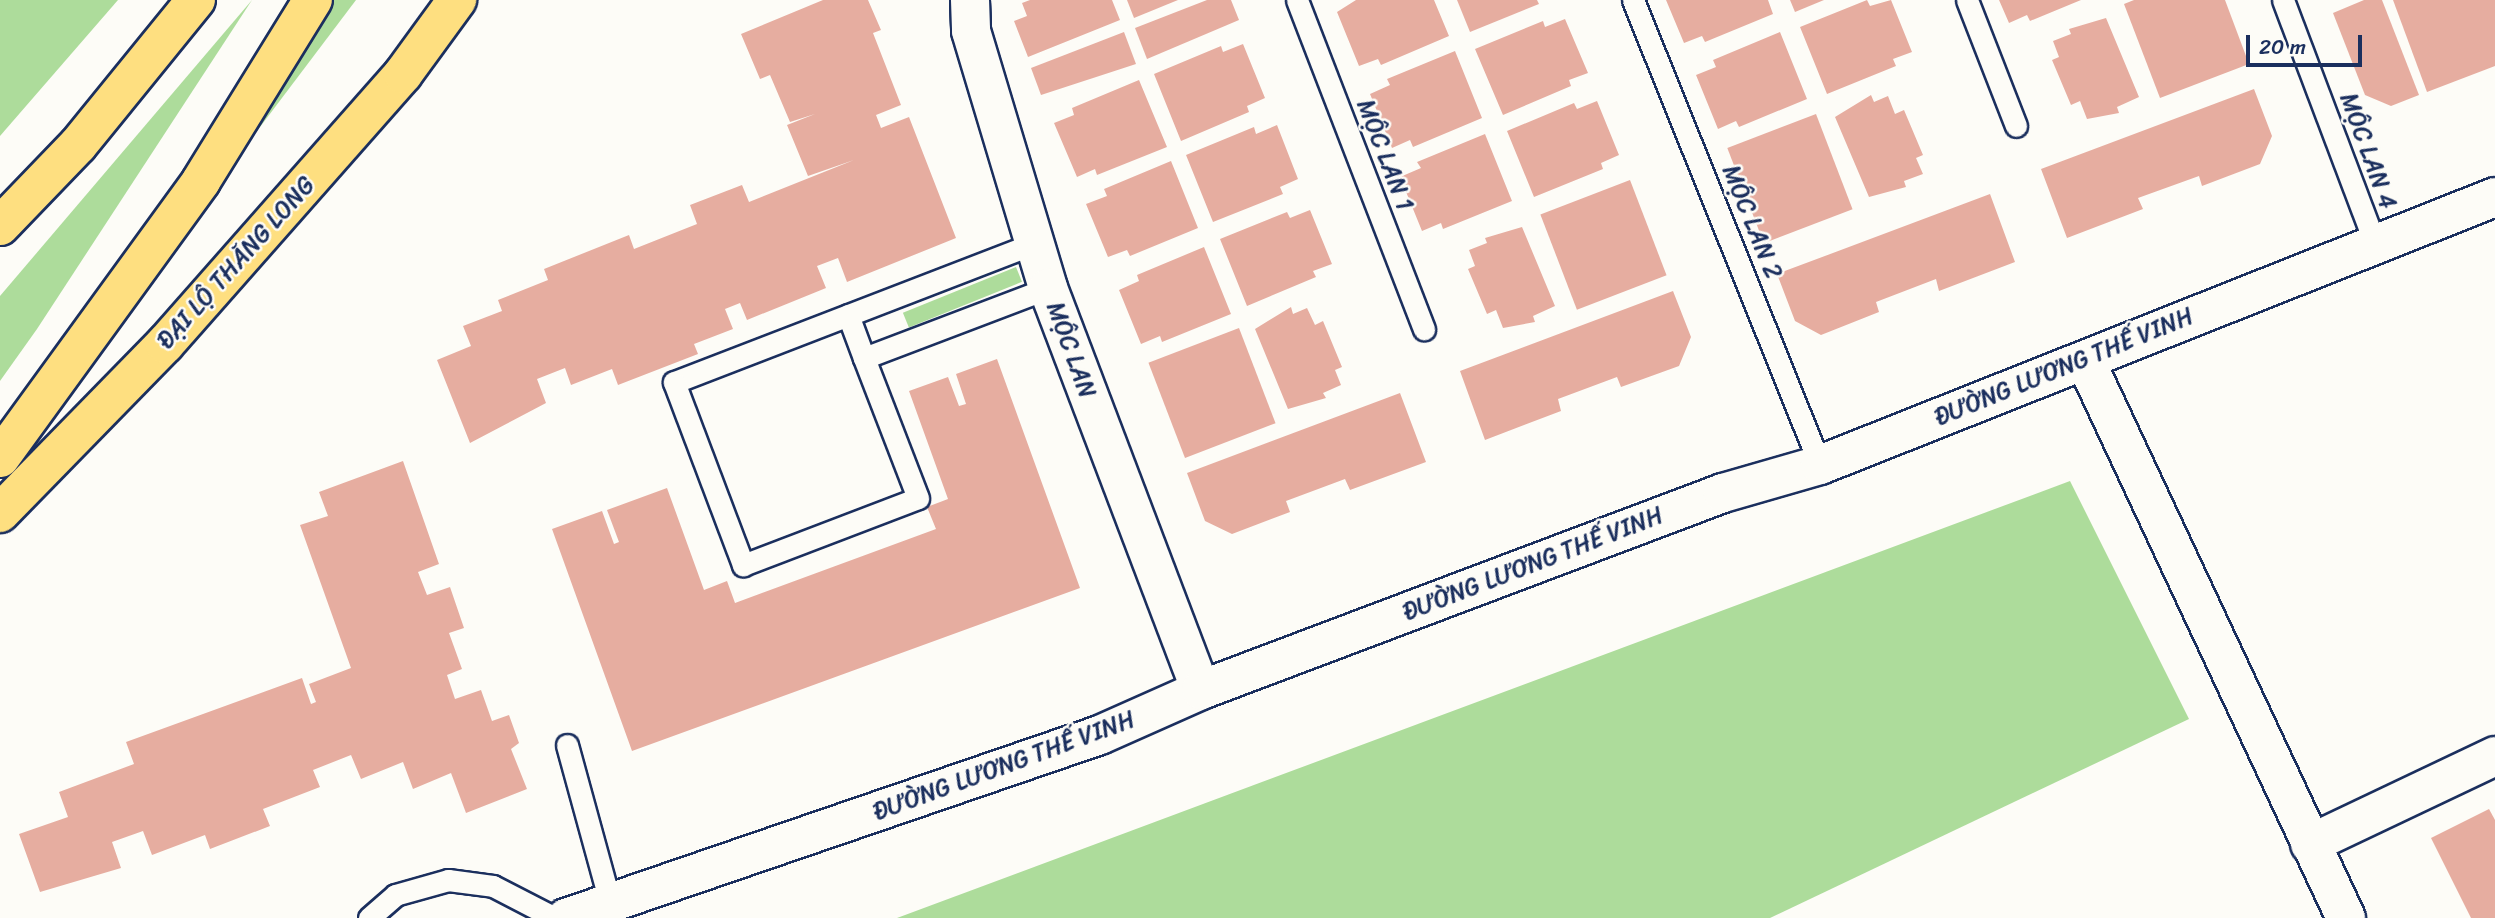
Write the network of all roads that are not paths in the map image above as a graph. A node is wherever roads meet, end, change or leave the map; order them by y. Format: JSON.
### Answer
{"nodes":[{"id":1,"x":196,"y":0,"type":"edge"},
{"id":2,"x":313,"y":0,"type":"edge"},
{"id":3,"x":457,"y":0,"type":"edge"},
{"id":4,"x":970,"y":0,"type":"edge"},
{"id":5,"x":1297,"y":0,"type":"edge"},
{"id":6,"x":1633,"y":0,"type":"edge"},
{"id":7,"x":1968,"y":0,"type":"edge"},
{"id":8,"x":2283,"y":0,"type":"edge"},
{"id":9,"x":2016,"y":126,"type":"dead end"},
{"id":10,"x":2495,"y":197,"type":"edge"},
{"id":11,"x":0,"y":226,"type":"edge"},
{"id":12,"x":2374,"y":241,"type":"junction"},
{"id":13,"x":1035,"y":243,"type":"junction"},
{"id":14,"x":1048,"y":288,"type":"junction"},
{"id":15,"x":848,"y":315,"type":"junction"},
{"id":16,"x":1424,"y":329,"type":"dead end"},
{"id":17,"x":864,"y":359,"type":"junction"},
{"id":18,"x":2085,"y":360,"type":"junction"},
{"id":19,"x":0,"y":458,"type":"edge"},
{"id":20,"x":1820,"y":465,"type":"junction"},
{"id":21,"x":0,"y":513,"type":"edge"},
{"id":22,"x":1201,"y":690,"type":"junction"},
{"id":23,"x":567,"y":745,"type":"dead end"},
{"id":24,"x":2495,"y":756,"type":"edge"},
{"id":25,"x":2310,"y":844,"type":"junction"},
{"id":26,"x":610,"y":902,"type":"junction"},
{"id":27,"x":369,"y":918,"type":"edge"},
{"id":28,"x":555,"y":918,"type":"edge"},
{"id":29,"x":566,"y":918,"type":"edge"},
{"id":30,"x":2346,"y":918,"type":"edge"}],
"edges":[{"from":1,"to":11,"type":"main road"},
{"from":2,"to":19,"type":"main road"},
{"from":3,"to":21,"type":"main road","name":"ĐẠI LỘ THĂNG LONG"},
{"from":4,"to":13,"type":"street","name":"MỘC LAN"},
{"from":5,"to":16,"type":"lane","name":"MỘC LAN 1"},
{"from":6,"to":20,"type":"lane","name":"MỘC LAN 2"},
{"from":7,"to":9,"type":"lane"},
{"from":8,"to":12,"type":"lane","name":"MỘC LAN 4"},
{"from":10,"to":12,"type":"street","name":"ĐƯỜNG LƯƠNG THẾ VINH"},
{"from":12,"to":18,"type":"street","name":"ĐƯỜNG LƯƠNG THẾ VINH"},
{"from":13,"to":14,"type":"street","name":"MỘC LAN"},
{"from":13,"to":15,"type":"lane"},
{"from":14,"to":17,"type":"lane"},
{"from":14,"to":22,"type":"street","name":"MỘC LAN"},
{"from":15,"to":17,"type":"lane"},
{"from":15,"to":17,"type":"lane"},
{"from":18,"to":20,"type":"street","name":"ĐƯỜNG LƯƠNG THẾ VINH"},
{"from":18,"to":25,"type":"street"},
{"from":20,"to":22,"type":"street","name":"ĐƯỜNG LƯƠNG THẾ VINH"},
{"from":22,"to":26,"type":"street","name":"ĐƯỜNG LƯƠNG THẾ VINH"},
{"from":23,"to":26,"type":"lane"},
{"from":24,"to":25,"type":"street"},
{"from":25,"to":30,"type":"street"},
{"from":26,"to":29,"type":"street","name":"ĐƯỜNG LƯƠNG THẾ VINH"},
{"from":27,"to":28,"type":"lane"}]}
